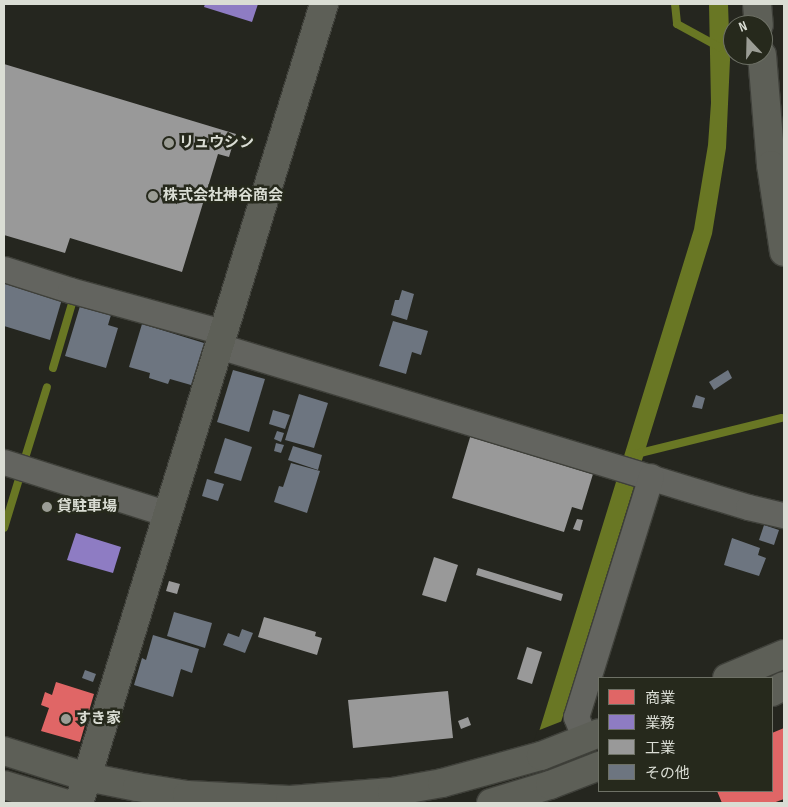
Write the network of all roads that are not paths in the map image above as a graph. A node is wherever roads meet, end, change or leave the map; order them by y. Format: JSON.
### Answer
{"nodes":[{"id":1,"x":324,"y":4,"type":"edge"},
{"id":2,"x":763,"y":65,"type":"edge"},
{"id":3,"x":784,"y":252,"type":"edge"},
{"id":4,"x":4,"y":270,"type":"edge"},
{"id":5,"x":221,"y":339,"type":"junction"},
{"id":6,"x":4,"y":462,"type":"edge"},
{"id":7,"x":649,"y":475,"type":"junction"},
{"id":8,"x":168,"y":514,"type":"junction"},
{"id":9,"x":784,"y":515,"type":"edge"},
{"id":10,"x":784,"y":654,"type":"edge"},
{"id":11,"x":729,"y":677,"type":"edge"},
{"id":12,"x":582,"y":740,"type":"edge"},
{"id":13,"x":4,"y":751,"type":"edge"},
{"id":14,"x":598,"y":767,"type":"edge"},
{"id":15,"x":87,"y":777,"type":"junction"},
{"id":16,"x":4,"y":785,"type":"edge"},
{"id":17,"x":545,"y":794,"type":"edge"},
{"id":18,"x":501,"y":800,"type":"edge"},
{"id":19,"x":64,"y":803,"type":"edge"},
{"id":20,"x":79,"y":803,"type":"edge"}],
"edges":[{"from":1,"to":5,"type":"street"},
{"from":2,"to":3,"type":"street"},
{"from":4,"to":5,"type":"street"},
{"from":5,"to":7,"type":"street"},
{"from":5,"to":8,"type":"street"},
{"from":6,"to":8,"type":"street"},
{"from":7,"to":9,"type":"street"},
{"from":7,"to":12,"type":"street"},
{"from":8,"to":15,"type":"street"},
{"from":10,"to":11,"type":"street"},
{"from":12,"to":15,"type":"street"},
{"from":13,"to":15,"type":"street"},
{"from":14,"to":17,"type":"street"},
{"from":15,"to":20,"type":"street"},
{"from":16,"to":19,"type":"street"},
{"from":17,"to":18,"type":"street"}]}
